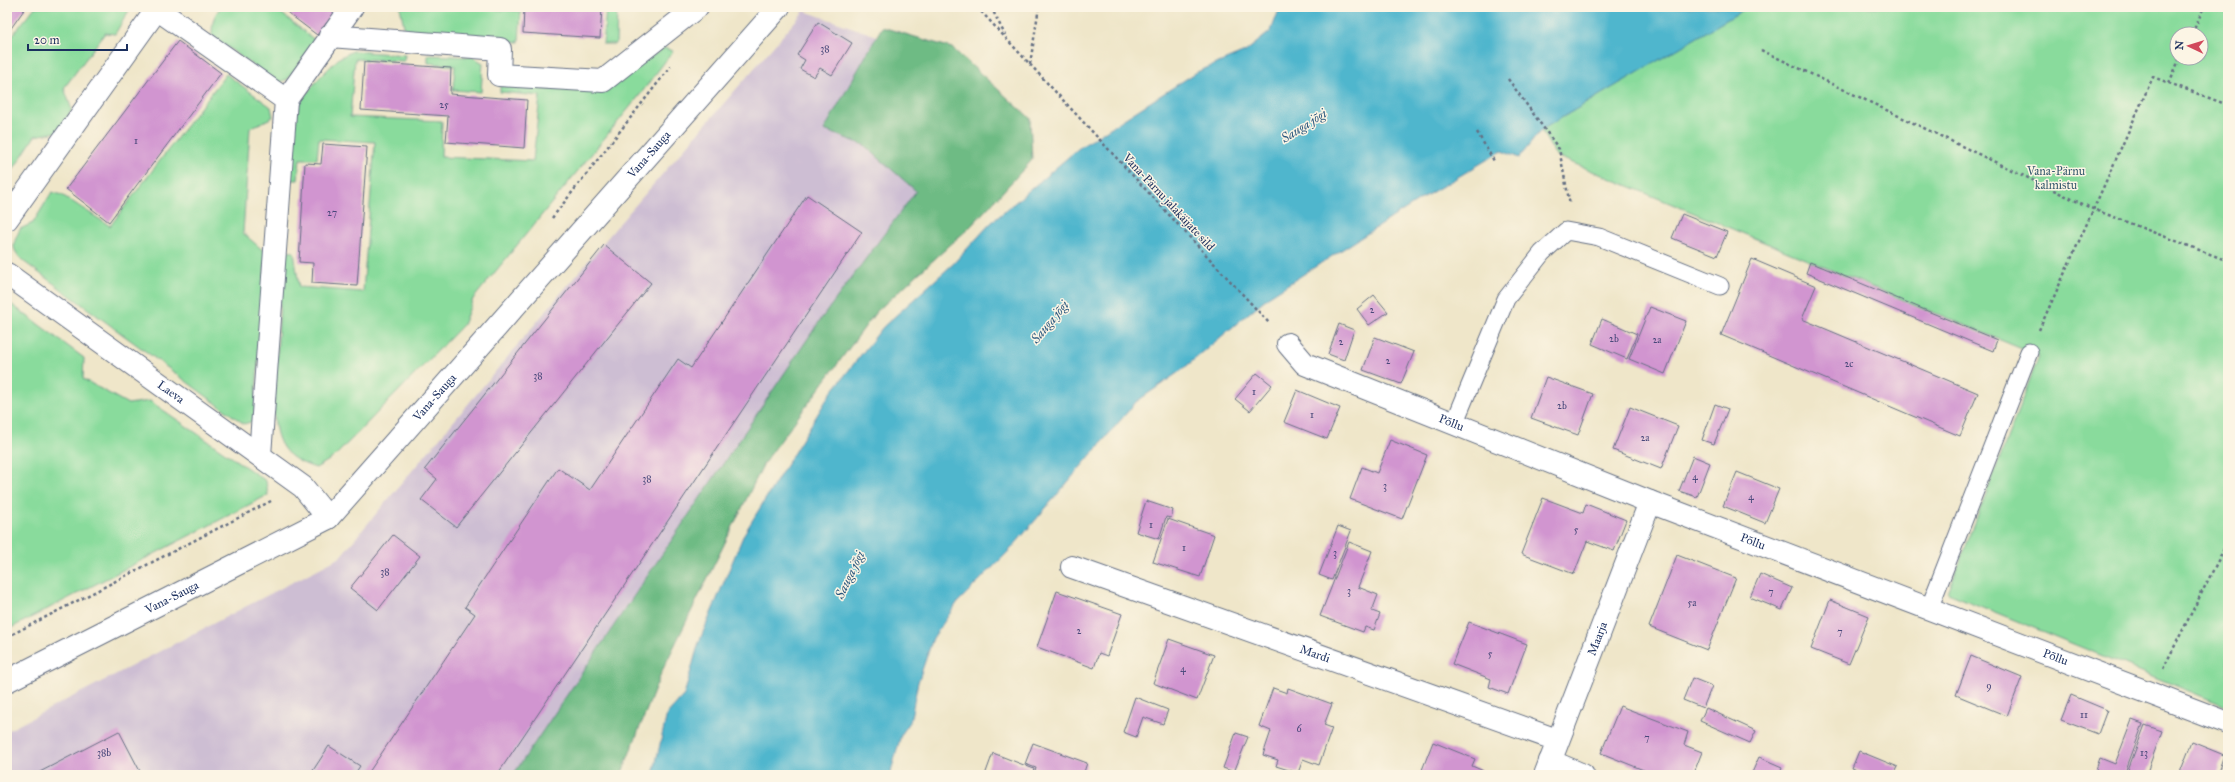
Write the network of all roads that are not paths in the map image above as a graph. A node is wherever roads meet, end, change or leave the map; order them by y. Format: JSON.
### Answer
{"nodes":[{"id":1,"x":352,"y":7,"type":"edge"},
{"id":2,"x":697,"y":7,"type":"edge"},
{"id":3,"x":779,"y":7,"type":"edge"},
{"id":4,"x":156,"y":8,"type":"edge"},
{"id":5,"x":330,"y":36,"type":"junction"},
{"id":6,"x":286,"y":100,"type":"junction"},
{"id":7,"x":7,"y":219,"type":"edge"},
{"id":8,"x":7,"y":274,"type":"edge"},
{"id":9,"x":1720,"y":286,"type":"dead end"},
{"id":10,"x":1288,"y":344,"type":"road end"},
{"id":11,"x":2029,"y":352,"type":"road end"},
{"id":12,"x":1454,"y":424,"type":"junction"},
{"id":13,"x":260,"y":455,"type":"junction"},
{"id":14,"x":1650,"y":502,"type":"junction"},
{"id":15,"x":328,"y":518,"type":"junction"},
{"id":16,"x":1072,"y":567,"type":"dead end"},
{"id":17,"x":1929,"y":609,"type":"junction"},
{"id":18,"x":7,"y":681,"type":"edge"},
{"id":19,"x":2228,"y":723,"type":"edge"},
{"id":20,"x":1557,"y":740,"type":"junction"},
{"id":21,"x":1548,"y":768,"type":"edge"},
{"id":22,"x":1583,"y":775,"type":"edge"}],
"edges":[{"from":1,"to":5,"type":"street"},
{"from":2,"to":5,"type":"street"},
{"from":3,"to":15,"type":"street","name":"Vana-Sauga"},
{"from":4,"to":6,"type":"street"},
{"from":4,"to":7,"type":"street"},
{"from":5,"to":6,"type":"street"},
{"from":6,"to":13,"type":"street"},
{"from":8,"to":13,"type":"street","name":"Laeva"},
{"from":9,"to":12,"type":"lane"},
{"from":10,"to":12,"type":"street","name":"Põllu"},
{"from":11,"to":17,"type":"lane"},
{"from":12,"to":14,"type":"street","name":"Põllu"},
{"from":13,"to":15,"type":"street","name":"Laeva"},
{"from":14,"to":17,"type":"street","name":"Põllu"},
{"from":14,"to":20,"type":"street","name":"Maarja"},
{"from":15,"to":18,"type":"street","name":"Vana-Sauga"},
{"from":16,"to":20,"type":"street","name":"Mardi"},
{"from":17,"to":19,"type":"street","name":"Põllu"},
{"from":20,"to":21,"type":"street","name":"Maarja"},
{"from":21,"to":22,"type":"street"}]}
